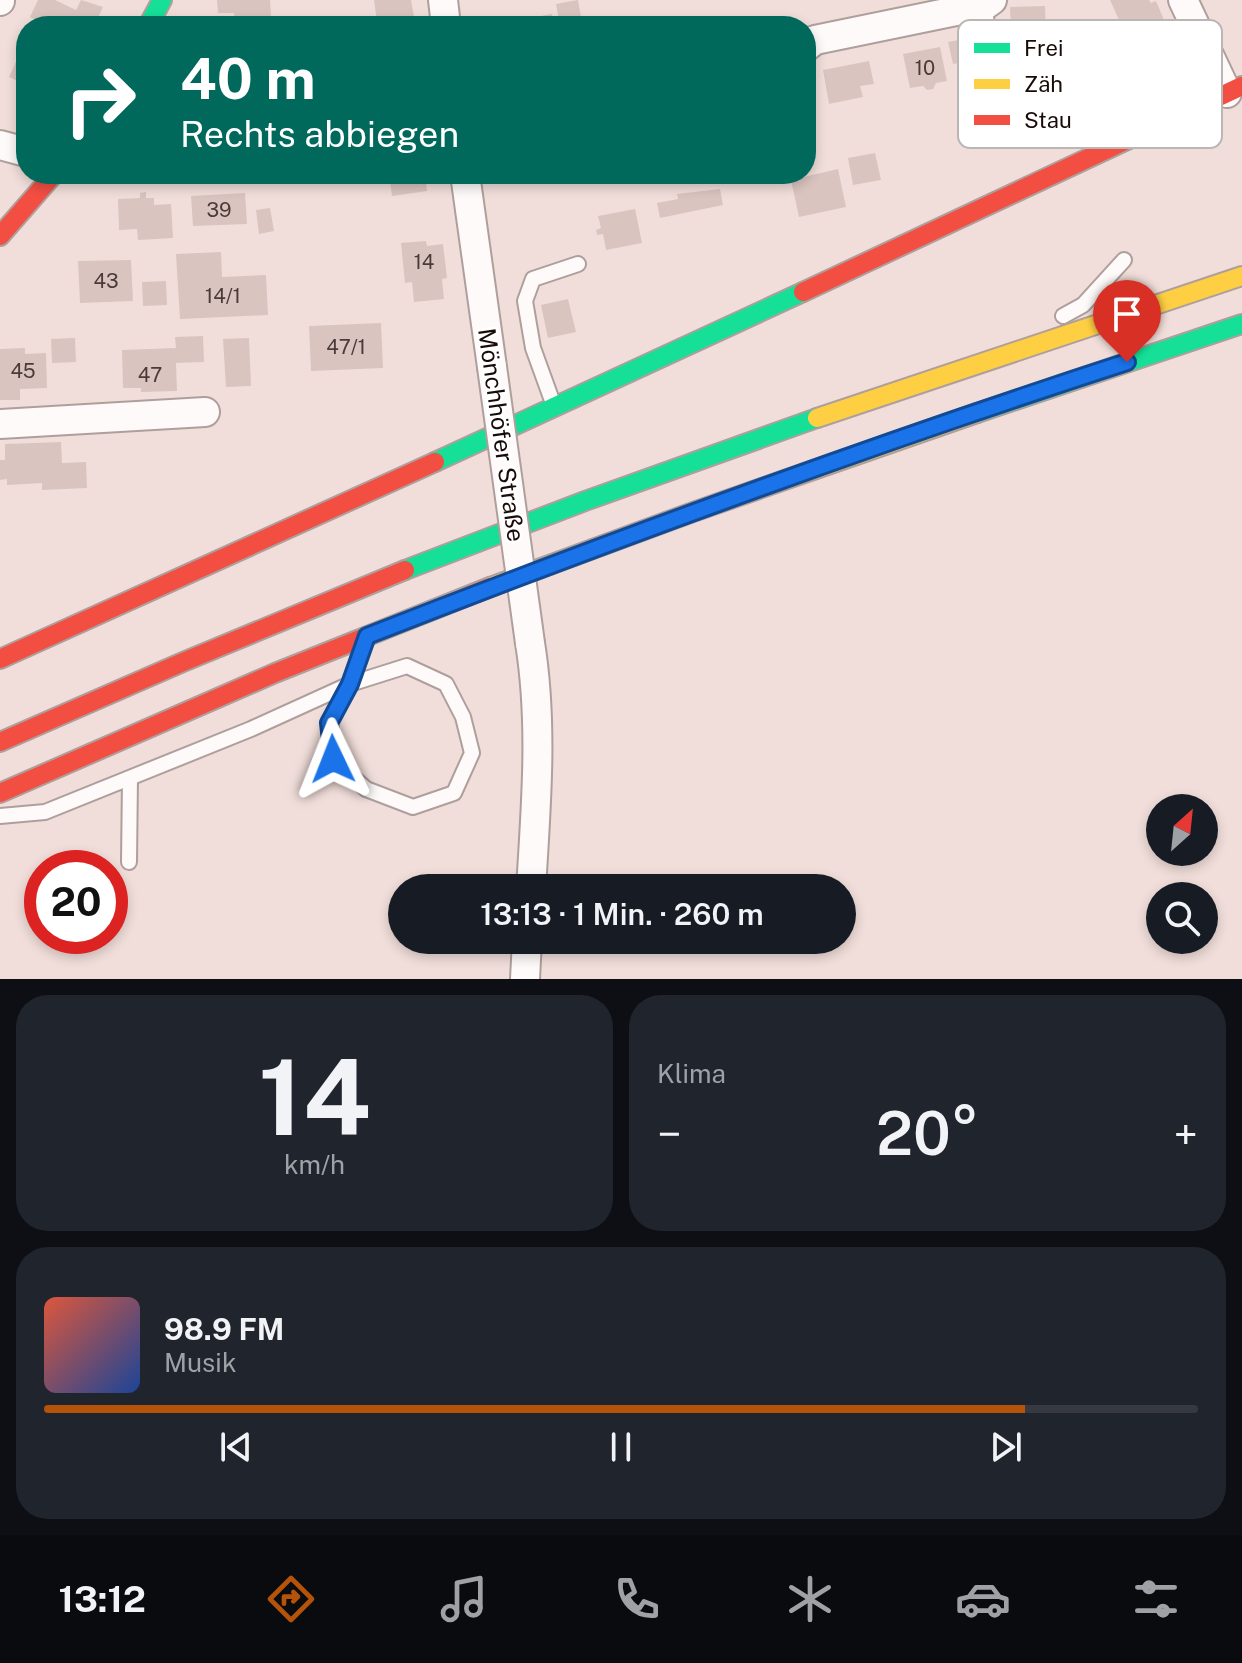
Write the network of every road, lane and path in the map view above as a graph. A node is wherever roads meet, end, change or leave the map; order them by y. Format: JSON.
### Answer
{"nodes":[{"id":1,"x":1183,"y":0,"type":"edge"},
{"id":2,"x":988,"y":3,"type":"edge"},
{"id":3,"x":1195,"y":20,"type":"edge"},
{"id":4,"x":816,"y":40,"type":"edge"},
{"id":5,"x":1222,"y":67,"type":"edge"},
{"id":6,"x":1235,"y":89,"type":"edge"},
{"id":7,"x":1109,"y":148,"type":"edge"},
{"id":8,"x":45,"y":184,"type":"edge"},
{"id":9,"x":466,"y":184,"type":"edge"},
{"id":10,"x":0,"y":236,"type":"edge"},
{"id":11,"x":1124,"y":260,"type":"dead end"},
{"id":12,"x":578,"y":264,"type":"dead end"},
{"id":13,"x":1242,"y":276,"type":"edge"},
{"id":14,"x":1242,"y":324,"type":"edge"},
{"id":15,"x":976,"y":364,"type":"junction"},
{"id":16,"x":555,"y":408,"type":"junction"},
{"id":17,"x":205,"y":412,"type":"dead end"},
{"id":18,"x":0,"y":424,"type":"edge"},
{"id":19,"x":367,"y":636,"type":"junction"},
{"id":20,"x":0,"y":659,"type":"edge"},
{"id":21,"x":350,"y":684,"type":"junction"},
{"id":22,"x":0,"y":742,"type":"edge"},
{"id":23,"x":130,"y":778,"type":"junction"},
{"id":24,"x":0,"y":793,"type":"edge"},
{"id":25,"x":0,"y":816,"type":"edge"},
{"id":26,"x":129,"y":862,"type":"dead end"},
{"id":27,"x":532,"y":874,"type":"edge"},
{"id":28,"x":526,"y":954,"type":"edge"},
{"id":29,"x":525,"y":979,"type":"edge"}],
"edges":[{"from":1,"to":3,"type":"street"},
{"from":2,"to":4,"type":"street"},
{"from":5,"to":6,"type":"street"},
{"from":7,"to":16,"type":"main road"},
{"from":8,"to":10,"type":"main road"},
{"from":9,"to":27,"type":"street","name":"Mönchhöfer Straße","bridge":true},
{"from":11,"to":15,"type":"lane"},
{"from":12,"to":16,"type":"lane"},
{"from":13,"to":15,"type":"main road"},
{"from":14,"to":19,"type":"main road"},
{"from":15,"to":22,"type":"main road"},
{"from":16,"to":20,"type":"main road"},
{"from":17,"to":18,"type":"street"},
{"from":19,"to":21,"type":"lane"},
{"from":19,"to":24,"type":"main road"},
{"from":21,"to":21,"type":"lane"},
{"from":21,"to":23,"type":"lane"},
{"from":23,"to":25,"type":"lane"},
{"from":23,"to":26,"type":"lane"},
{"from":28,"to":29,"type":"street"}]}
